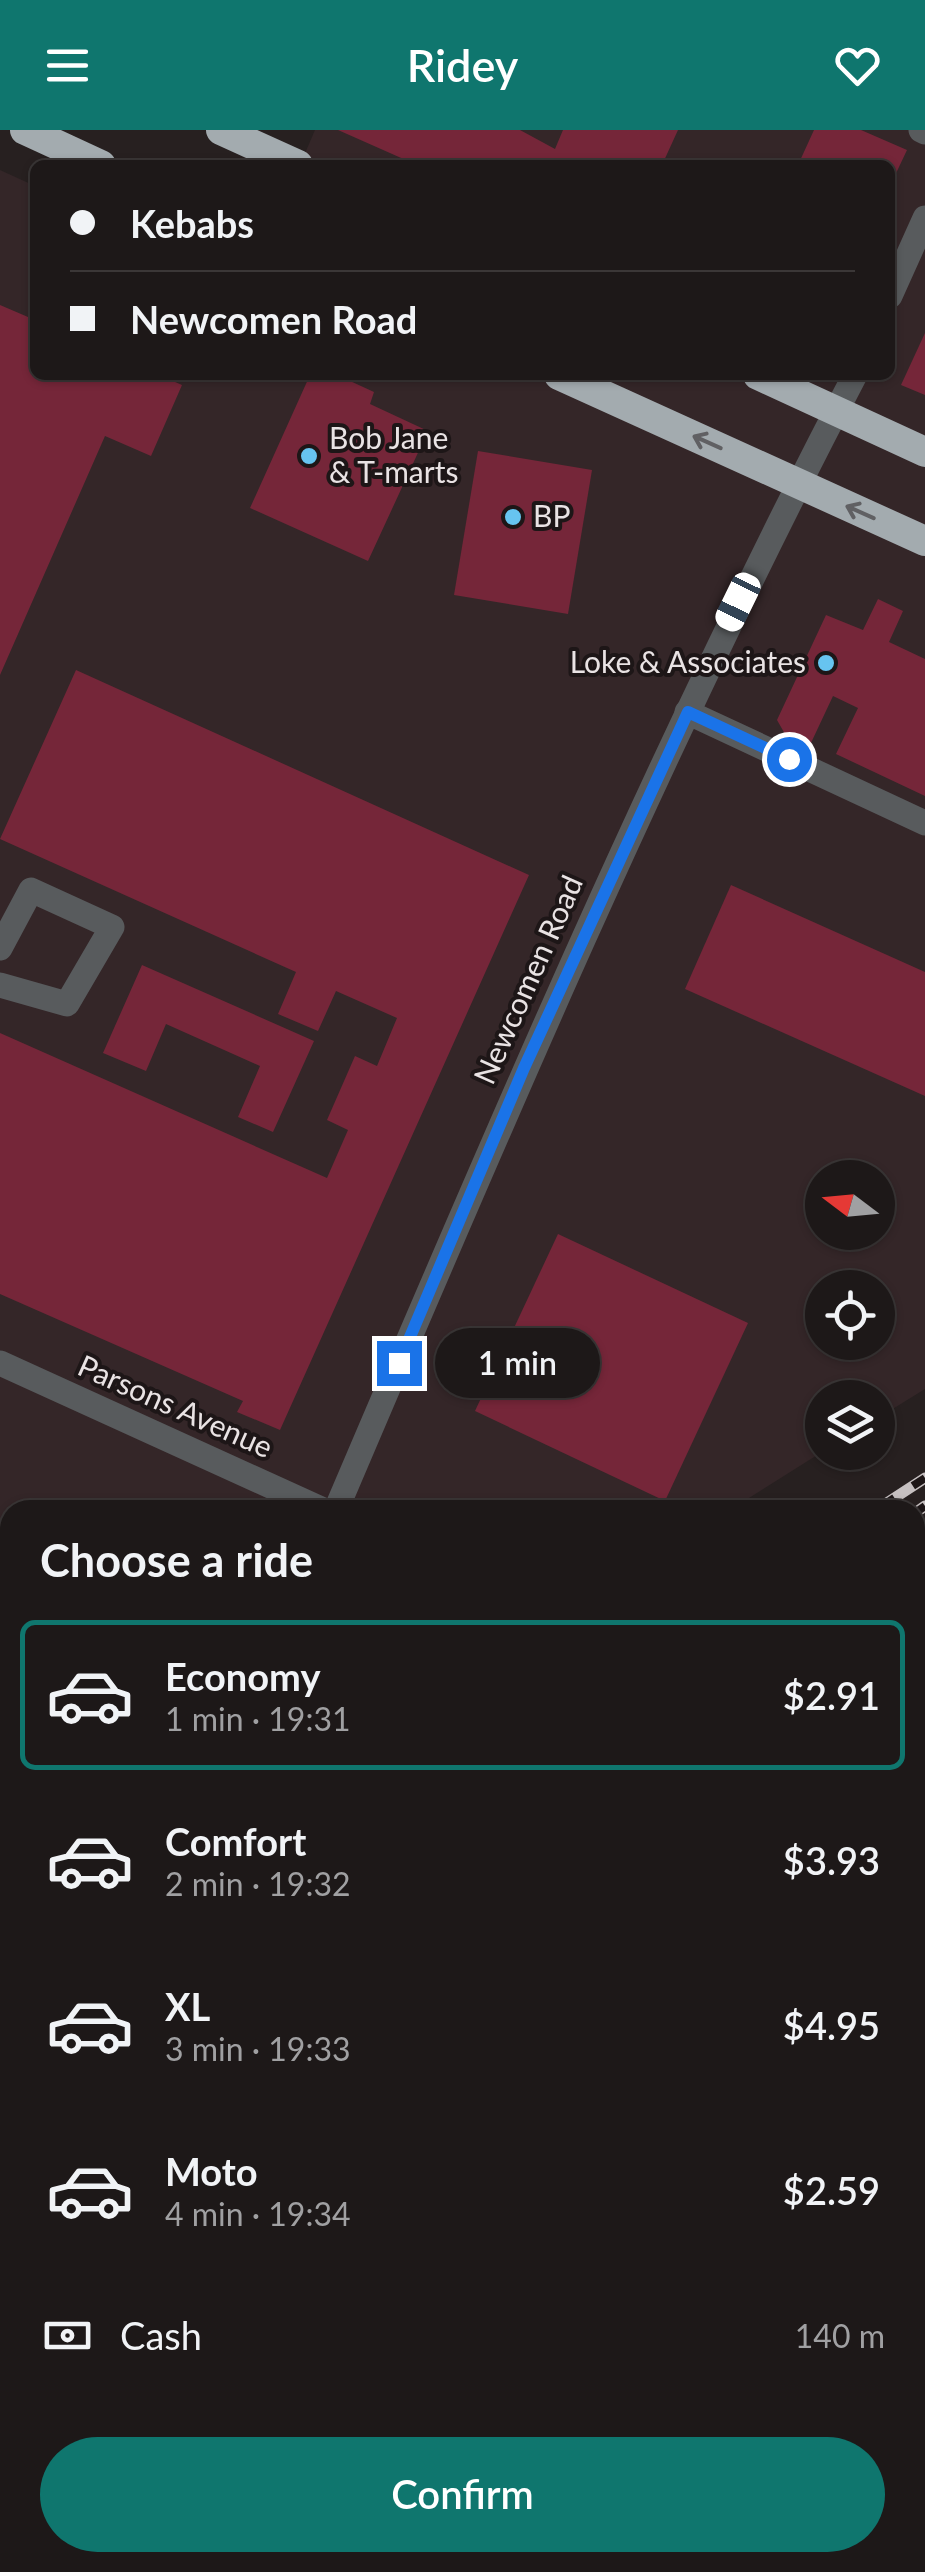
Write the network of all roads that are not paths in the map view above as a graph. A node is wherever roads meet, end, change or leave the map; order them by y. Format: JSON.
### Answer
{"nodes":[{"id":1,"x":25,"y":130,"type":"edge"},
{"id":2,"x":221,"y":130,"type":"edge"},
{"id":3,"x":90,"y":160,"type":"edge"},
{"id":4,"x":287,"y":160,"type":"edge"},
{"id":5,"x":925,"y":218,"type":"edge"},
{"id":6,"x":895,"y":285,"type":"edge"},
{"id":7,"x":570,"y":380,"type":"edge"},
{"id":8,"x":769,"y":380,"type":"edge"},
{"id":9,"x":851,"y":380,"type":"edge"},
{"id":10,"x":836,"y":410,"type":"junction"},
{"id":11,"x":925,"y":452,"type":"edge"},
{"id":12,"x":796,"y":482,"type":"junction"},
{"id":13,"x":925,"y":541,"type":"edge"},
{"id":14,"x":688,"y":712,"type":"junction"},
{"id":15,"x":925,"y":822,"type":"edge"},
{"id":16,"x":0,"y":948,"type":"edge"},
{"id":17,"x":0,"y":984,"type":"edge"},
{"id":18,"x":0,"y":1363,"type":"edge"},
{"id":19,"x":301,"y":1500,"type":"edge"},
{"id":20,"x":340,"y":1500,"type":"edge"}],
"edges":[{"from":1,"to":3,"type":"highway"},
{"from":2,"to":4,"type":"highway"},
{"from":5,"to":6,"type":"street"},
{"from":12,"to":7,"type":"highway","one_way":true},
{"from":8,"to":10,"type":"highway"},
{"from":9,"to":10,"type":"street","name":"Newcomen Road"},
{"from":10,"to":11,"type":"highway"},
{"from":10,"to":12,"type":"street","name":"Newcomen Road"},
{"from":13,"to":12,"type":"highway","one_way":true},
{"from":12,"to":14,"type":"street","name":"Newcomen Road"},
{"from":14,"to":15,"type":"street"},
{"from":14,"to":20,"type":"street","name":"Newcomen Road"},
{"from":16,"to":17,"type":"street"},
{"from":18,"to":19,"type":"street","name":"Parsons Avenue"}]}
